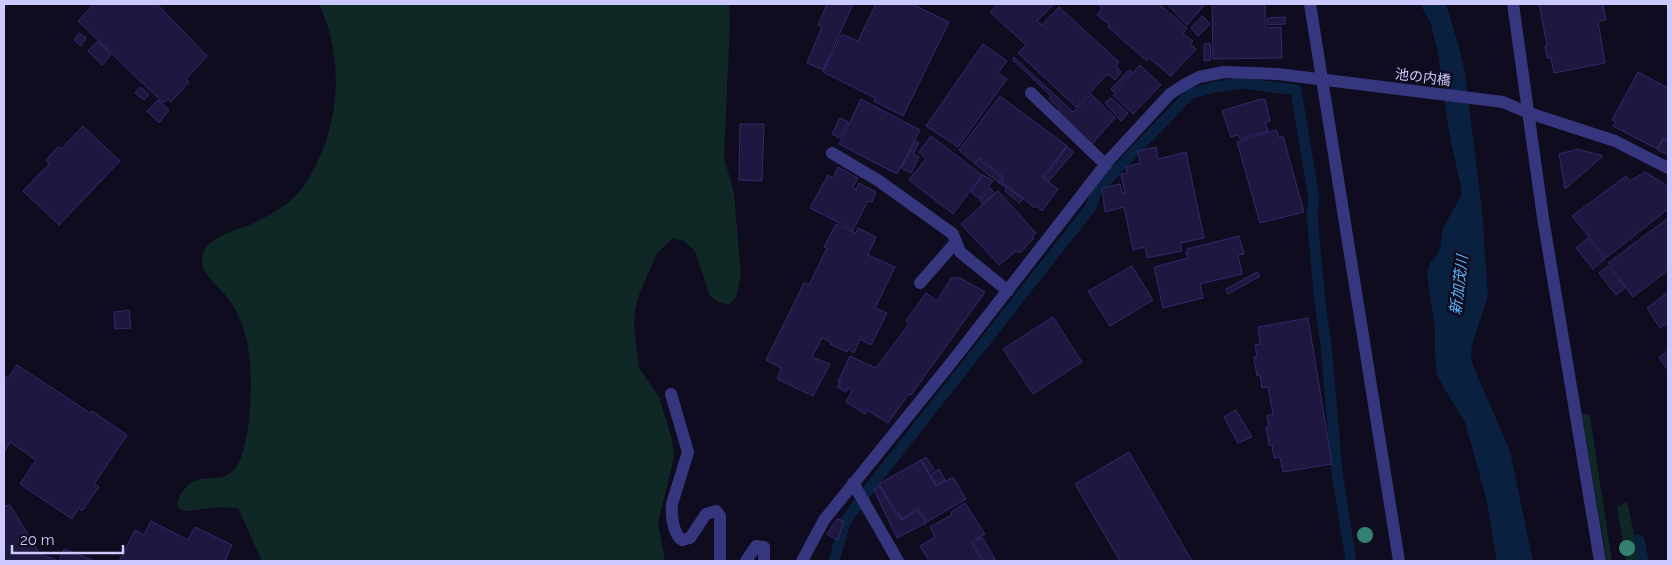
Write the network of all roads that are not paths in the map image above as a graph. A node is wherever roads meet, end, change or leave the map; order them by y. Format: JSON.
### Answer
{"nodes":[{"id":1,"x":1310,"y":4,"type":"edge"},
{"id":2,"x":1513,"y":4,"type":"edge"},
{"id":3,"x":1323,"y":80,"type":"junction"},
{"id":4,"x":1031,"y":93,"type":"dead end"},
{"id":5,"x":1529,"y":113,"type":"junction"},
{"id":6,"x":832,"y":153,"type":"dead end"},
{"id":7,"x":1106,"y":165,"type":"junction"},
{"id":8,"x":1668,"y":168,"type":"edge"},
{"id":9,"x":956,"y":242,"type":"junction"},
{"id":10,"x":920,"y":283,"type":"dead end"},
{"id":11,"x":1008,"y":291,"type":"junction"},
{"id":12,"x":671,"y":394,"type":"dead end"},
{"id":13,"x":853,"y":483,"type":"junction"},
{"id":14,"x":720,"y":561,"type":"edge"},
{"id":15,"x":746,"y":561,"type":"edge"},
{"id":16,"x":764,"y":561,"type":"edge"},
{"id":17,"x":802,"y":561,"type":"edge"},
{"id":18,"x":898,"y":561,"type":"edge"},
{"id":19,"x":1399,"y":561,"type":"edge"},
{"id":20,"x":1600,"y":561,"type":"edge"}],
"edges":[{"from":1,"to":3,"type":"street"},
{"from":2,"to":5,"type":"street"},
{"from":3,"to":5,"type":"street","name":"池の内橋"},
{"from":3,"to":7,"type":"street","name":"池の内橋"},
{"from":3,"to":19,"type":"street"},
{"from":4,"to":7,"type":"street"},
{"from":5,"to":8,"type":"street","name":"池の内橋"},
{"from":5,"to":20,"type":"street"},
{"from":6,"to":9,"type":"street"},
{"from":7,"to":11,"type":"street","name":"池の内橋"},
{"from":9,"to":10,"type":"street"},
{"from":9,"to":11,"type":"street"},
{"from":11,"to":13,"type":"street","name":"池の内橋"},
{"from":12,"to":14,"type":"street"},
{"from":13,"to":17,"type":"street","name":"池の内橋"},
{"from":13,"to":18,"type":"street"},
{"from":15,"to":16,"type":"street"}]}
